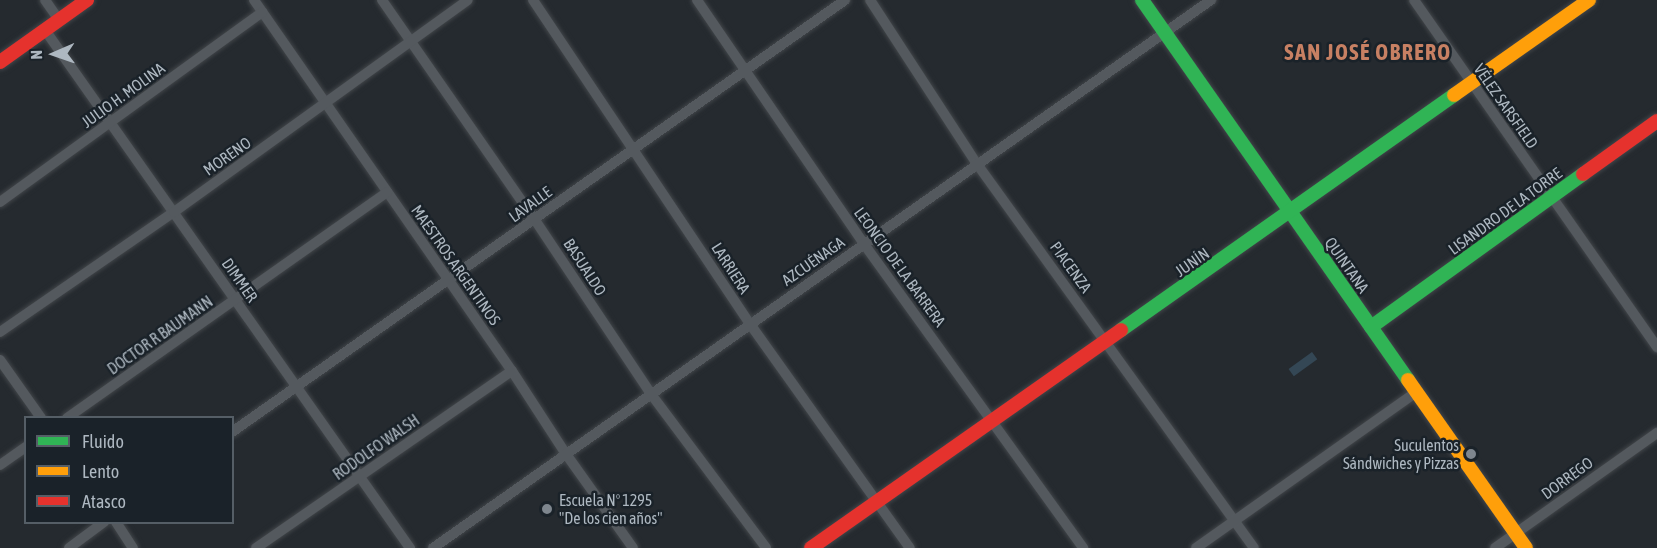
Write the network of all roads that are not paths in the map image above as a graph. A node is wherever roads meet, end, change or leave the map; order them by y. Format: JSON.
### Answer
{"nodes":[{"id":1,"x":45,"y":0,"type":"edge"},
{"id":2,"x":87,"y":0,"type":"edge"},
{"id":3,"x":254,"y":0,"type":"edge"},
{"id":4,"x":382,"y":0,"type":"edge"},
{"id":5,"x":468,"y":0,"type":"edge"},
{"id":6,"x":533,"y":0,"type":"edge"},
{"id":7,"x":697,"y":0,"type":"edge"},
{"id":8,"x":845,"y":0,"type":"edge"},
{"id":9,"x":870,"y":0,"type":"edge"},
{"id":10,"x":1142,"y":0,"type":"edge"},
{"id":11,"x":1211,"y":0,"type":"edge"},
{"id":12,"x":1414,"y":0,"type":"edge"},
{"id":13,"x":1589,"y":0,"type":"edge"},
{"id":14,"x":262,"y":12,"type":"junction"},
{"id":15,"x":59,"y":20,"type":"junction"},
{"id":16,"x":45,"y":30,"type":"junction"},
{"id":17,"x":1164,"y":32,"type":"junction"},
{"id":18,"x":410,"y":41,"type":"junction"},
{"id":19,"x":0,"y":62,"type":"edge"},
{"id":20,"x":745,"y":68,"type":"junction"},
{"id":21,"x":1472,"y":83,"type":"junction"},
{"id":22,"x":325,"y":104,"type":"junction"},
{"id":23,"x":1657,"y":121,"type":"edge"},
{"id":24,"x":112,"y":122,"type":"junction"},
{"id":25,"x":634,"y":148,"type":"junction"},
{"id":26,"x":977,"y":164,"type":"junction"},
{"id":27,"x":387,"y":192,"type":"junction"},
{"id":28,"x":1552,"y":197,"type":"junction"},
{"id":29,"x":0,"y":201,"type":"edge"},
{"id":30,"x":174,"y":212,"type":"junction"},
{"id":31,"x":1290,"y":213,"type":"junction"},
{"id":32,"x":535,"y":219,"type":"junction"},
{"id":33,"x":864,"y":244,"type":"junction"},
{"id":34,"x":449,"y":281,"type":"junction"},
{"id":35,"x":236,"y":300,"type":"junction"},
{"id":36,"x":750,"y":324,"type":"junction"},
{"id":37,"x":1371,"y":327,"type":"junction"},
{"id":38,"x":0,"y":332,"type":"edge"},
{"id":39,"x":1107,"y":341,"type":"junction"},
{"id":40,"x":1657,"y":346,"type":"edge"},
{"id":41,"x":0,"y":360,"type":"edge"},
{"id":42,"x":512,"y":371,"type":"junction"},
{"id":43,"x":297,"y":387,"type":"junction"},
{"id":44,"x":1416,"y":392,"type":"junction"},
{"id":45,"x":651,"y":394,"type":"junction"},
{"id":46,"x":40,"y":416,"type":"edge"},
{"id":47,"x":68,"y":416,"type":"edge"},
{"id":48,"x":993,"y":421,"type":"junction"},
{"id":49,"x":234,"y":431,"type":"edge"},
{"id":50,"x":1657,"y":433,"type":"edge"},
{"id":51,"x":24,"y":448,"type":"edge"},
{"id":52,"x":566,"y":454,"type":"junction"},
{"id":53,"x":0,"y":465,"type":"edge"},
{"id":54,"x":360,"y":477,"type":"junction"},
{"id":55,"x":878,"y":502,"type":"junction"},
{"id":56,"x":1235,"y":521,"type":"junction"},
{"id":57,"x":101,"y":524,"type":"edge"},
{"id":58,"x":117,"y":524,"type":"edge"},
{"id":59,"x":1516,"y":533,"type":"junction"},
{"id":60,"x":69,"y":548,"type":"edge"},
{"id":61,"x":133,"y":548,"type":"edge"},
{"id":62,"x":256,"y":548,"type":"edge"},
{"id":63,"x":410,"y":548,"type":"edge"},
{"id":64,"x":433,"y":548,"type":"edge"},
{"id":65,"x":633,"y":548,"type":"edge"},
{"id":66,"x":766,"y":548,"type":"edge"},
{"id":67,"x":811,"y":548,"type":"edge"},
{"id":68,"x":910,"y":548,"type":"edge"},
{"id":69,"x":1083,"y":548,"type":"edge"},
{"id":70,"x":1196,"y":548,"type":"edge"},
{"id":71,"x":1254,"y":548,"type":"edge"},
{"id":72,"x":1495,"y":548,"type":"edge"},
{"id":73,"x":1526,"y":548,"type":"edge"}],
"edges":[{"from":1,"to":15,"type":"street"},
{"from":2,"to":15,"type":"main road"},
{"from":3,"to":14,"type":"street","name":"MAESTROS ARGENTINOS"},
{"from":4,"to":18,"type":"street","name":"BASUALDO"},
{"from":5,"to":18,"type":"street","name":"MORENO"},
{"from":6,"to":25,"type":"street","name":"LARRIERA"},
{"from":7,"to":20,"type":"street","name":"LEONCIO DE LA BARRERA"},
{"from":8,"to":20,"type":"street","name":"LAVALLE"},
{"from":9,"to":26,"type":"street","name":"PIACENZA"},
{"from":10,"to":17,"type":"main road","name":"QUINTANA"},
{"from":11,"to":17,"type":"street","name":"AZCUÉNAGA"},
{"from":12,"to":21,"type":"street","name":"VÉLEZ SARSFIELD"},
{"from":13,"to":21,"type":"main road","name":"JUNÍN"},
{"from":14,"to":22,"type":"street","name":"MAESTROS ARGENTINOS"},
{"from":14,"to":24,"type":"street","name":"JULIO H. MOLINA"},
{"from":15,"to":16,"type":"main road"},
{"from":16,"to":19,"type":"main road"},
{"from":16,"to":24,"type":"street","name":"DIMMER"},
{"from":17,"to":26,"type":"street","name":"AZCUÉNAGA"},
{"from":17,"to":31,"type":"main road","name":"QUINTANA"},
{"from":18,"to":22,"type":"street","name":"MORENO"},
{"from":18,"to":32,"type":"street","name":"BASUALDO"},
{"from":20,"to":25,"type":"street","name":"LAVALLE"},
{"from":20,"to":33,"type":"street","name":"LEONCIO DE LA BARRERA"},
{"from":21,"to":28,"type":"street","name":"VÉLEZ SARSFIELD"},
{"from":21,"to":31,"type":"main road","name":"JUNÍN"},
{"from":22,"to":27,"type":"street","name":"MAESTROS ARGENTINOS"},
{"from":22,"to":30,"type":"street","name":"MORENO"},
{"from":23,"to":28,"type":"main road","name":"LISANDRO DE LA TORRE"},
{"from":24,"to":29,"type":"street","name":"JULIO H. MOLINA"},
{"from":24,"to":30,"type":"street","name":"DIMMER"},
{"from":25,"to":32,"type":"street","name":"LAVALLE"},
{"from":25,"to":36,"type":"street","name":"LARRIERA"},
{"from":26,"to":33,"type":"street","name":"AZCUÉNAGA"},
{"from":26,"to":39,"type":"street","name":"PIACENZA"},
{"from":27,"to":34,"type":"street","name":"MAESTROS ARGENTINOS"},
{"from":27,"to":35,"type":"street","name":"DOCTOR R BAUMANN"},
{"from":28,"to":37,"type":"main road","name":"LISANDRO DE LA TORRE"},
{"from":28,"to":40,"type":"street","name":"VÉLEZ SARSFIELD"},
{"from":30,"to":35,"type":"street","name":"DIMMER"},
{"from":30,"to":38,"type":"street","name":"MORENO"},
{"from":31,"to":37,"type":"main road","name":"QUINTANA"},
{"from":31,"to":39,"type":"main road","name":"JUNÍN"},
{"from":32,"to":34,"type":"street","name":"LAVALLE"},
{"from":32,"to":45,"type":"street","name":"BASUALDO"},
{"from":33,"to":36,"type":"street","name":"AZCUÉNAGA"},
{"from":33,"to":48,"type":"street","name":"LEONCIO DE LA BARRERA"},
{"from":34,"to":42,"type":"street","name":"MAESTROS ARGENTINOS"},
{"from":34,"to":43,"type":"street","name":"LAVALLE"},
{"from":35,"to":43,"type":"street","name":"DIMMER"},
{"from":35,"to":47,"type":"street","name":"DOCTOR R BAUMANN"},
{"from":36,"to":45,"type":"street","name":"AZCUÉNAGA"},
{"from":36,"to":55,"type":"street","name":"LARRIERA"},
{"from":37,"to":44,"type":"main road","name":"QUINTANA"},
{"from":39,"to":48,"type":"main road","name":"JUNÍN"},
{"from":39,"to":56,"type":"street","name":"PIACENZA"},
{"from":41,"to":46,"type":"street"},
{"from":42,"to":52,"type":"street","name":"MAESTROS ARGENTINOS"},
{"from":42,"to":54,"type":"street","name":"RODOLFO WALSH"},
{"from":43,"to":49,"type":"street","name":"LAVALLE"},
{"from":43,"to":54,"type":"street","name":"DIMMER"},
{"from":44,"to":56,"type":"street"},
{"from":44,"to":59,"type":"main road","name":"QUINTANA"},
{"from":45,"to":52,"type":"street","name":"AZCUÉNAGA"},
{"from":45,"to":66,"type":"street","name":"BASUALDO"},
{"from":48,"to":55,"type":"main road","name":"JUNÍN"},
{"from":48,"to":69,"type":"street","name":"LEONCIO DE LA BARRERA"},
{"from":50,"to":59,"type":"street","name":"DORREGO"},
{"from":51,"to":53,"type":"street"},
{"from":52,"to":64,"type":"street","name":"AZCUÉNAGA"},
{"from":52,"to":65,"type":"street","name":"MAESTROS ARGENTINOS"},
{"from":54,"to":62,"type":"street","name":"RODOLFO WALSH"},
{"from":54,"to":63,"type":"street","name":"DIMMER"},
{"from":55,"to":67,"type":"main road","name":"JUNÍN"},
{"from":55,"to":68,"type":"street","name":"LARRIERA"},
{"from":56,"to":70,"type":"street"},
{"from":56,"to":71,"type":"street","name":"PIACENZA"},
{"from":57,"to":60,"type":"street"},
{"from":58,"to":61,"type":"street"},
{"from":59,"to":72,"type":"street","name":"DORREGO"},
{"from":59,"to":73,"type":"main road","name":"QUINTANA"}]}
